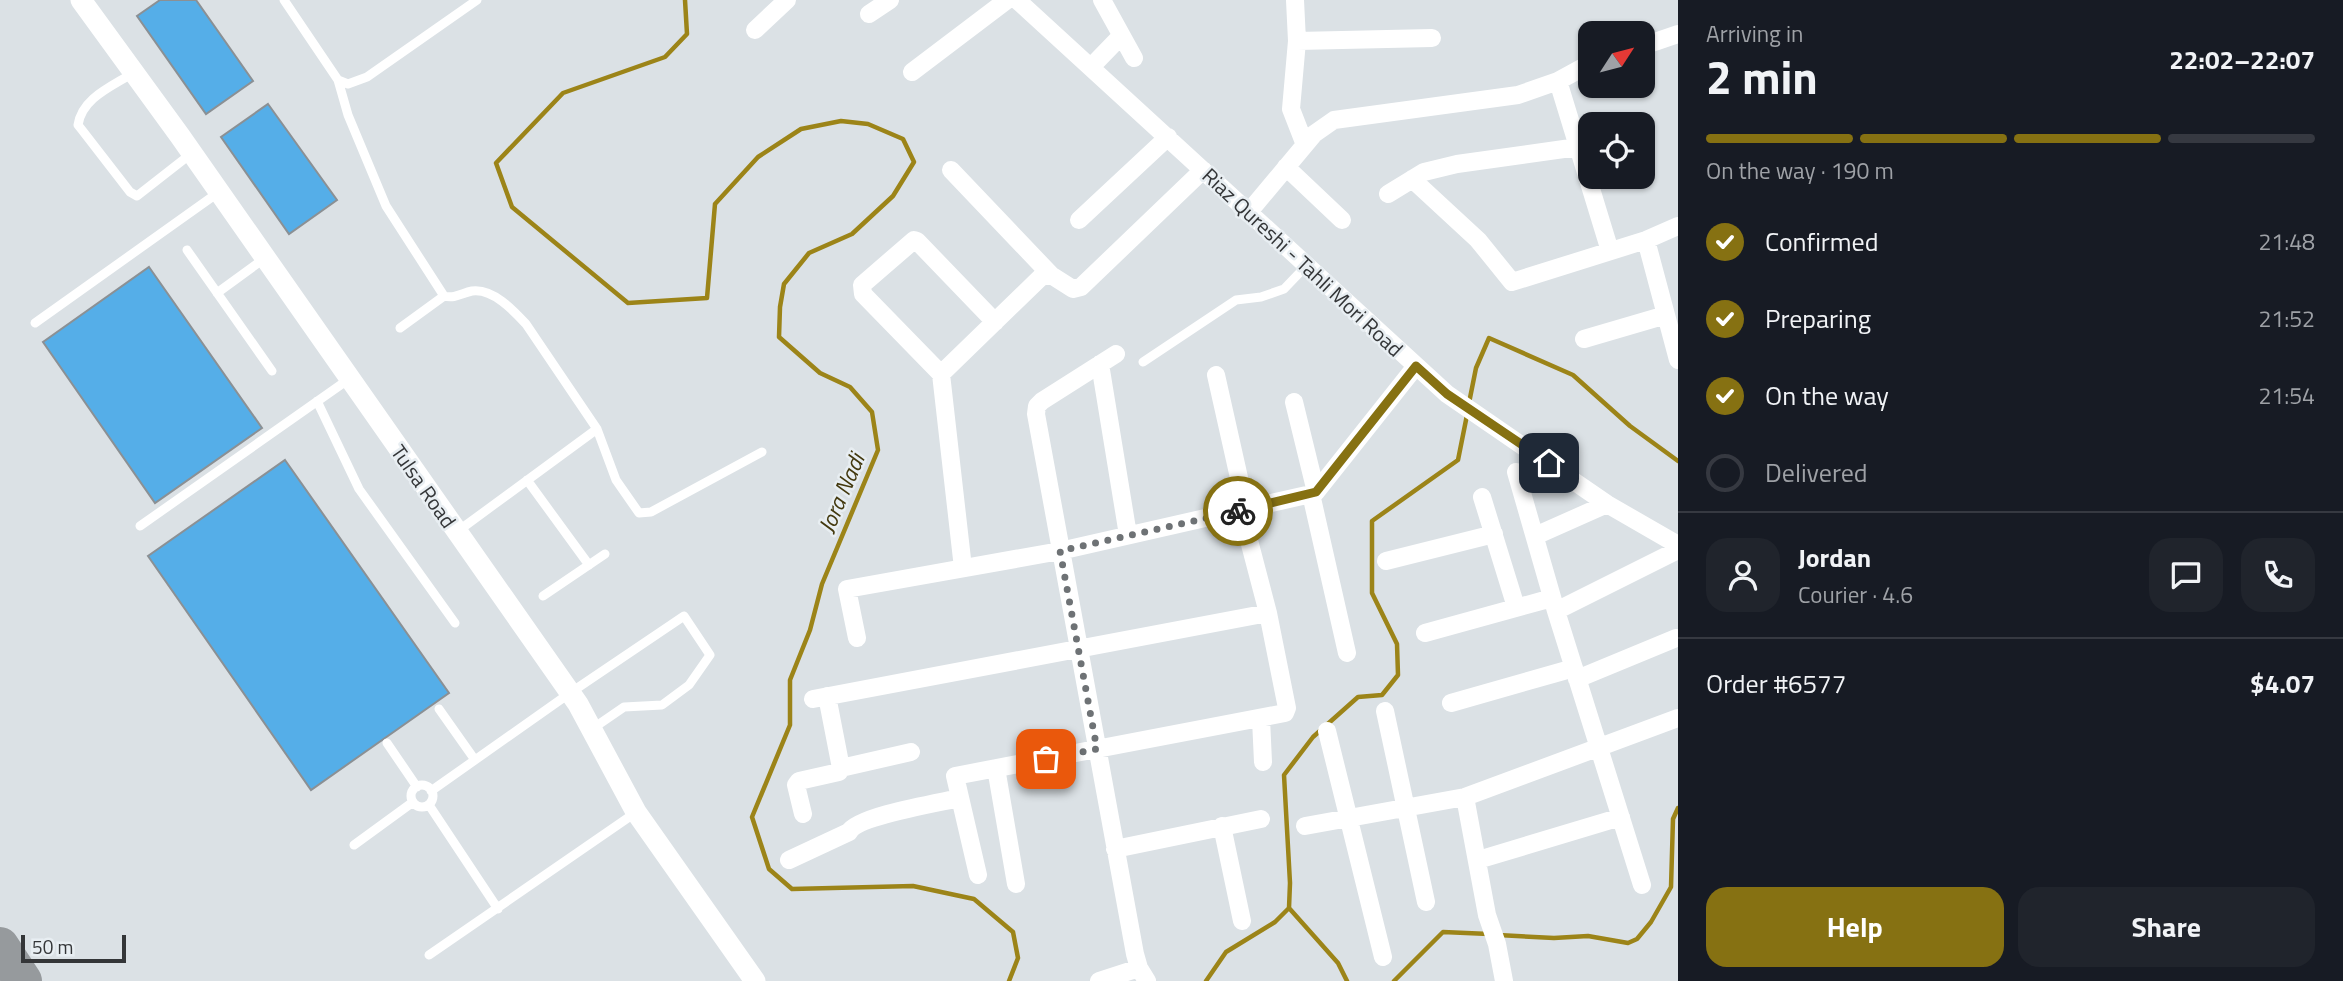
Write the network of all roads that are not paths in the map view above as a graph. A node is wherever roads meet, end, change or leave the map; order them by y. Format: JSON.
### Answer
{"nodes":[{"id":1,"x":81,"y":0,"type":"edge"},
{"id":2,"x":284,"y":0,"type":"edge"},
{"id":3,"x":477,"y":0,"type":"edge"},
{"id":4,"x":787,"y":0,"type":"edge"},
{"id":5,"x":890,"y":0,"type":"edge"},
{"id":6,"x":1007,"y":0,"type":"edge"},
{"id":7,"x":1017,"y":0,"type":"edge"},
{"id":8,"x":1102,"y":0,"type":"edge"},
{"id":9,"x":1295,"y":0,"type":"edge"},
{"id":10,"x":869,"y":14,"type":"dead end"},
{"id":11,"x":755,"y":30,"type":"dead end"},
{"id":12,"x":1678,"y":34,"type":"edge"},
{"id":13,"x":1121,"y":36,"type":"junction"},
{"id":14,"x":1432,"y":38,"type":"dead end"},
{"id":15,"x":1297,"y":41,"type":"junction"},
{"id":16,"x":1656,"y":42,"type":"edge"},
{"id":17,"x":1134,"y":58,"type":"dead end"},
{"id":18,"x":1091,"y":67,"type":"junction"},
{"id":19,"x":1578,"y":70,"type":"edge"},
{"id":20,"x":912,"y":72,"type":"dead end"},
{"id":21,"x":133,"y":73,"type":"junction"},
{"id":22,"x":338,"y":80,"type":"junction"},
{"id":23,"x":1558,"y":81,"type":"junction"},
{"id":24,"x":1168,"y":136,"type":"junction"},
{"id":25,"x":1305,"y":145,"type":"junction"},
{"id":26,"x":1578,"y":147,"type":"joint"},
{"id":27,"x":192,"y":153,"type":"junction"},
{"id":28,"x":1286,"y":167,"type":"junction"},
{"id":29,"x":951,"y":170,"type":"dead end"},
{"id":30,"x":1203,"y":170,"type":"junction"},
{"id":31,"x":1412,"y":179,"type":"junction"},
{"id":32,"x":1591,"y":189,"type":"edge"},
{"id":33,"x":219,"y":192,"type":"junction"},
{"id":34,"x":1388,"y":194,"type":"dead end"},
{"id":35,"x":1248,"y":213,"type":"junction"},
{"id":36,"x":1079,"y":220,"type":"dead end"},
{"id":37,"x":1342,"y":220,"type":"dead end"},
{"id":38,"x":1678,"y":226,"type":"edge"},
{"id":39,"x":1646,"y":240,"type":"junction"},
{"id":40,"x":187,"y":250,"type":"dead end"},
{"id":41,"x":1610,"y":251,"type":"junction"},
{"id":42,"x":265,"y":258,"type":"junction"},
{"id":43,"x":1306,"y":266,"type":"junction"},
{"id":44,"x":1051,"y":275,"type":"junction"},
{"id":45,"x":217,"y":293,"type":"junction"},
{"id":46,"x":444,"y":296,"type":"junction"},
{"id":47,"x":1666,"y":315,"type":"junction"},
{"id":48,"x":995,"y":322,"type":"junction"},
{"id":49,"x":35,"y":323,"type":"dead end"},
{"id":50,"x":400,"y":328,"type":"dead end"},
{"id":51,"x":1584,"y":339,"type":"dead end"},
{"id":52,"x":1678,"y":360,"type":"edge"},
{"id":53,"x":1143,"y":362,"type":"dead end"},
{"id":54,"x":1416,"y":366,"type":"junction"},
{"id":55,"x":272,"y":371,"type":"dead end"},
{"id":56,"x":941,"y":374,"type":"junction"},
{"id":57,"x":1216,"y":375,"type":"dead end"},
{"id":58,"x":349,"y":379,"type":"junction"},
{"id":59,"x":317,"y":401,"type":"junction"},
{"id":60,"x":1294,"y":402,"type":"dead end"},
{"id":61,"x":597,"y":429,"type":"junction"},
{"id":62,"x":762,"y":452,"type":"dead end"},
{"id":63,"x":1516,"y":471,"type":"dead end"},
{"id":64,"x":527,"y":480,"type":"junction"},
{"id":65,"x":1314,"y":493,"type":"junction"},
{"id":66,"x":1482,"y":497,"type":"dead end"},
{"id":67,"x":1607,"y":504,"type":"junction"},
{"id":68,"x":1244,"y":510,"type":"junction"},
{"id":69,"x":140,"y":526,"type":"dead end"},
{"id":70,"x":456,"y":532,"type":"junction"},
{"id":71,"x":1494,"y":534,"type":"junction"},
{"id":72,"x":1128,"y":535,"type":"junction"},
{"id":73,"x":1535,"y":536,"type":"junction"},
{"id":74,"x":1678,"y":548,"type":"edge"},
{"id":75,"x":1060,"y":551,"type":"junction"},
{"id":76,"x":605,"y":554,"type":"dead end"},
{"id":77,"x":1386,"y":561,"type":"dead end"},
{"id":78,"x":589,"y":565,"type":"junction"},
{"id":79,"x":963,"y":568,"type":"junction"},
{"id":80,"x":543,"y":596,"type":"dead end"},
{"id":81,"x":1554,"y":605,"type":"junction"},
{"id":82,"x":1516,"y":607,"type":"junction"},
{"id":83,"x":1268,"y":613,"type":"junction"},
{"id":84,"x":455,"y":623,"type":"dead end"},
{"id":85,"x":1425,"y":633,"type":"dead end"},
{"id":86,"x":857,"y":638,"type":"dead end"},
{"id":87,"x":1676,"y":638,"type":"dead end"},
{"id":88,"x":1079,"y":649,"type":"junction"},
{"id":89,"x":1347,"y":653,"type":"dead end"},
{"id":90,"x":1576,"y":673,"type":"junction"},
{"id":91,"x":570,"y":693,"type":"junction"},
{"id":92,"x":1451,"y":704,"type":"dead end"},
{"id":93,"x":439,"y":709,"type":"dead end"},
{"id":94,"x":1385,"y":712,"type":"dead end"},
{"id":95,"x":1678,"y":718,"type":"edge"},
{"id":96,"x":1261,"y":719,"type":"junction"},
{"id":97,"x":592,"y":729,"type":"junction"},
{"id":98,"x":1327,"y":731,"type":"dead end"},
{"id":99,"x":387,"y":743,"type":"dead end"},
{"id":100,"x":1599,"y":747,"type":"junction"},
{"id":101,"x":1097,"y":749,"type":"junction"},
{"id":102,"x":911,"y":752,"type":"dead end"},
{"id":103,"x":475,"y":760,"type":"junction"},
{"id":104,"x":1263,"y":762,"type":"dead end"},
{"id":105,"x":841,"y":768,"type":"junction"},
{"id":106,"x":996,"y":768,"type":"junction"},
{"id":107,"x":417,"y":787,"type":"junction"},
{"id":108,"x":431,"y":791,"type":"junction"},
{"id":109,"x":1465,"y":797,"type":"junction"},
{"id":110,"x":960,"y":798,"type":"junction"},
{"id":111,"x":413,"y":802,"type":"junction"},
{"id":112,"x":429,"y":805,"type":"junction"},
{"id":113,"x":1406,"y":806,"type":"junction"},
{"id":114,"x":636,"y":812,"type":"junction"},
{"id":115,"x":803,"y":814,"type":"dead end"},
{"id":116,"x":1621,"y":817,"type":"junction"},
{"id":117,"x":1261,"y":818,"type":"dead end"},
{"id":118,"x":1348,"y":818,"type":"junction"},
{"id":119,"x":1305,"y":826,"type":"dead end"},
{"id":120,"x":1222,"y":827,"type":"junction"},
{"id":121,"x":354,"y":845,"type":"dead end"},
{"id":122,"x":1115,"y":849,"type":"junction"},
{"id":123,"x":789,"y":860,"type":"dead end"},
{"id":124,"x":1478,"y":860,"type":"junction"},
{"id":125,"x":978,"y":875,"type":"dead end"},
{"id":126,"x":1016,"y":884,"type":"dead end"},
{"id":127,"x":1642,"y":885,"type":"dead end"},
{"id":128,"x":1426,"y":902,"type":"dead end"},
{"id":129,"x":498,"y":909,"type":"junction"},
{"id":130,"x":1242,"y":921,"type":"dead end"},
{"id":131,"x":429,"y":955,"type":"dead end"},
{"id":132,"x":1383,"y":957,"type":"dead end"},
{"id":133,"x":1143,"y":975,"type":"edge"},
{"id":134,"x":755,"y":981,"type":"edge"},
{"id":135,"x":1099,"y":981,"type":"edge"},
{"id":136,"x":1504,"y":981,"type":"edge"}],
"edges":[{"from":1,"to":21,"type":"street","name":"Tulsa Road"},
{"from":2,"to":22,"type":"lane"},
{"from":3,"to":22,"type":"lane"},
{"from":4,"to":11,"type":"street"},
{"from":5,"to":10,"type":"street"},
{"from":6,"to":20,"type":"street"},
{"from":7,"to":18,"type":"street","name":"Riaz Qureshi - Tahli Mori Road"},
{"from":8,"to":13,"type":"street"},
{"from":9,"to":15,"type":"street"},
{"from":12,"to":16,"type":"street"},
{"from":13,"to":17,"type":"street"},
{"from":13,"to":18,"type":"street"},
{"from":14,"to":15,"type":"street"},
{"from":15,"to":25,"type":"street"},
{"from":18,"to":24,"type":"street","name":"Riaz Qureshi - Tahli Mori Road"},
{"from":19,"to":23,"type":"street"},
{"from":21,"to":27,"type":"street","name":"Tulsa Road"},
{"from":21,"to":27,"type":"lane"},
{"from":22,"to":46,"type":"lane"},
{"from":23,"to":25,"type":"street"},
{"from":23,"to":26,"type":"street"},
{"from":24,"to":30,"type":"street","name":"Riaz Qureshi - Tahli Mori Road"},
{"from":24,"to":36,"type":"street"},
{"from":25,"to":28,"type":"street"},
{"from":26,"to":31,"type":"street"},
{"from":27,"to":33,"type":"street","name":"Tulsa Road"},
{"from":28,"to":35,"type":"street"},
{"from":28,"to":37,"type":"street"},
{"from":29,"to":44,"type":"street"},
{"from":30,"to":35,"type":"street","name":"Riaz Qureshi - Tahli Mori Road"},
{"from":30,"to":44,"type":"street"},
{"from":31,"to":34,"type":"street"},
{"from":31,"to":41,"type":"street"},
{"from":32,"to":41,"type":"street"},
{"from":33,"to":42,"type":"street","name":"Tulsa Road"},
{"from":33,"to":49,"type":"lane"},
{"from":35,"to":43,"type":"street","name":"Riaz Qureshi - Tahli Mori Road"},
{"from":38,"to":39,"type":"street"},
{"from":39,"to":41,"type":"street"},
{"from":39,"to":47,"type":"street"},
{"from":40,"to":45,"type":"lane"},
{"from":42,"to":45,"type":"lane"},
{"from":42,"to":58,"type":"street","name":"Tulsa Road"},
{"from":43,"to":53,"type":"lane"},
{"from":43,"to":54,"type":"street","name":"Riaz Qureshi - Tahli Mori Road"},
{"from":44,"to":48,"type":"street"},
{"from":45,"to":55,"type":"lane"},
{"from":46,"to":50,"type":"lane"},
{"from":46,"to":61,"type":"lane"},
{"from":47,"to":51,"type":"street"},
{"from":47,"to":52,"type":"street"},
{"from":48,"to":56,"type":"street"},
{"from":48,"to":56,"type":"street"},
{"from":54,"to":65,"type":"street"},
{"from":54,"to":67,"type":"street","name":"Riaz Qureshi - Tahli Mori Road"},
{"from":56,"to":79,"type":"street"},
{"from":57,"to":68,"type":"street"},
{"from":58,"to":59,"type":"lane"},
{"from":58,"to":70,"type":"street","name":"Tulsa Road"},
{"from":59,"to":69,"type":"lane"},
{"from":59,"to":84,"type":"lane"},
{"from":60,"to":65,"type":"street"},
{"from":61,"to":62,"type":"lane"},
{"from":61,"to":64,"type":"lane"},
{"from":63,"to":73,"type":"street"},
{"from":64,"to":70,"type":"lane"},
{"from":64,"to":78,"type":"lane"},
{"from":65,"to":68,"type":"street"},
{"from":65,"to":89,"type":"street"},
{"from":66,"to":71,"type":"street"},
{"from":67,"to":73,"type":"street"},
{"from":67,"to":74,"type":"street","name":"Riaz Qureshi - Tahli Mori Road"},
{"from":68,"to":72,"type":"street"},
{"from":68,"to":83,"type":"street"},
{"from":70,"to":91,"type":"street","name":"Tulsa Road"},
{"from":71,"to":77,"type":"street"},
{"from":71,"to":82,"type":"street"},
{"from":72,"to":75,"type":"street"},
{"from":72,"to":75,"type":"street"},
{"from":73,"to":81,"type":"street"},
{"from":74,"to":81,"type":"street"},
{"from":75,"to":79,"type":"street"},
{"from":75,"to":88,"type":"street"},
{"from":76,"to":78,"type":"lane"},
{"from":78,"to":80,"type":"lane"},
{"from":79,"to":86,"type":"street"},
{"from":81,"to":82,"type":"street"},
{"from":81,"to":90,"type":"street"},
{"from":82,"to":85,"type":"street"},
{"from":83,"to":88,"type":"street"},
{"from":83,"to":96,"type":"street"},
{"from":87,"to":90,"type":"street"},
{"from":88,"to":101,"type":"street"},
{"from":88,"to":105,"type":"street"},
{"from":90,"to":92,"type":"street"},
{"from":90,"to":100,"type":"street"},
{"from":91,"to":97,"type":"street","name":"Tulsa Road"},
{"from":91,"to":97,"type":"lane"},
{"from":91,"to":103,"type":"lane"},
{"from":93,"to":103,"type":"lane"},
{"from":94,"to":113,"type":"street"},
{"from":95,"to":100,"type":"street"},
{"from":96,"to":101,"type":"street"},
{"from":96,"to":104,"type":"street"},
{"from":97,"to":114,"type":"street","name":"Tulsa Road"},
{"from":98,"to":118,"type":"street"},
{"from":99,"to":107,"type":"lane"},
{"from":100,"to":109,"type":"street"},
{"from":100,"to":116,"type":"street"},
{"from":101,"to":106,"type":"street"},
{"from":101,"to":122,"type":"street"},
{"from":102,"to":105,"type":"street"},
{"from":103,"to":108,"type":"lane"},
{"from":105,"to":115,"type":"street"},
{"from":106,"to":110,"type":"street"},
{"from":106,"to":126,"type":"street"},
{"from":107,"to":108,"type":"lane"},
{"from":107,"to":111,"type":"lane"},
{"from":108,"to":112,"type":"lane"},
{"from":109,"to":113,"type":"street"},
{"from":109,"to":124,"type":"street"},
{"from":110,"to":123,"type":"street"},
{"from":110,"to":125,"type":"street"},
{"from":111,"to":112,"type":"lane"},
{"from":111,"to":121,"type":"lane"},
{"from":112,"to":129,"type":"lane"},
{"from":113,"to":118,"type":"street"},
{"from":113,"to":128,"type":"street"},
{"from":114,"to":129,"type":"lane"},
{"from":114,"to":134,"type":"street","name":"Tulsa Road"},
{"from":116,"to":124,"type":"street"},
{"from":116,"to":127,"type":"street"},
{"from":117,"to":120,"type":"street"},
{"from":118,"to":119,"type":"street"},
{"from":118,"to":132,"type":"street"},
{"from":120,"to":122,"type":"street"},
{"from":120,"to":130,"type":"street"},
{"from":122,"to":133,"type":"street"},
{"from":124,"to":136,"type":"street"},
{"from":129,"to":131,"type":"lane"},
{"from":133,"to":135,"type":"street"}]}
